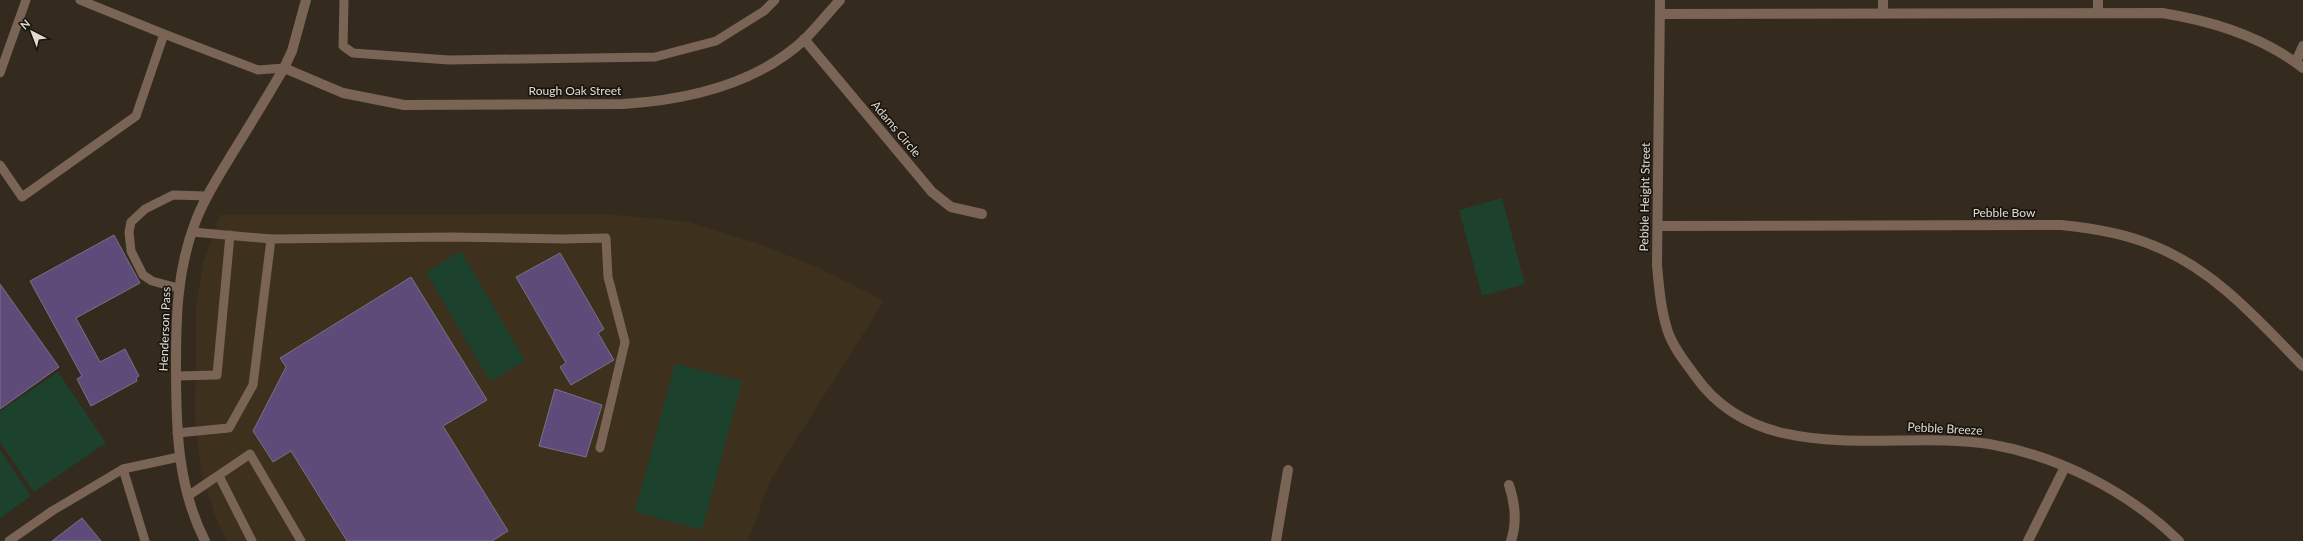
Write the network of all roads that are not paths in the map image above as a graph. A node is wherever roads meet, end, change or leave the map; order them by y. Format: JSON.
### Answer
{"nodes":[{"id":1,"x":26,"y":0,"type":"edge"},
{"id":2,"x":80,"y":0,"type":"edge"},
{"id":3,"x":306,"y":0,"type":"edge"},
{"id":4,"x":344,"y":0,"type":"edge"},
{"id":5,"x":776,"y":0,"type":"edge"},
{"id":6,"x":840,"y":0,"type":"edge"},
{"id":7,"x":1660,"y":0,"type":"edge"},
{"id":8,"x":1883,"y":0,"type":"edge"},
{"id":9,"x":2098,"y":0,"type":"edge"},
{"id":10,"x":1883,"y":13,"type":"junction"},
{"id":11,"x":2098,"y":13,"type":"junction"},
{"id":12,"x":1660,"y":14,"type":"junction"},
{"id":13,"x":164,"y":34,"type":"junction"},
{"id":14,"x":804,"y":39,"type":"junction"},
{"id":15,"x":2303,"y":46,"type":"edge"},
{"id":16,"x":2299,"y":65,"type":"edge"},
{"id":17,"x":284,"y":68,"type":"junction"},
{"id":18,"x":0,"y":73,"type":"edge"},
{"id":19,"x":0,"y":165,"type":"edge"},
{"id":20,"x":207,"y":196,"type":"junction"},
{"id":21,"x":982,"y":214,"type":"dead end"},
{"id":22,"x":1658,"y":226,"type":"junction"},
{"id":23,"x":192,"y":232,"type":"junction"},
{"id":24,"x":230,"y":235,"type":"junction"},
{"id":25,"x":271,"y":239,"type":"junction"},
{"id":26,"x":178,"y":288,"type":"junction"},
{"id":27,"x":2303,"y":366,"type":"edge"},
{"id":28,"x":176,"y":376,"type":"junction"},
{"id":29,"x":1700,"y":383,"type":"joint"},
{"id":30,"x":177,"y":433,"type":"junction"},
{"id":31,"x":600,"y":448,"type":"dead end"},
{"id":32,"x":179,"y":457,"type":"junction"},
{"id":33,"x":2065,"y":468,"type":"junction"},
{"id":34,"x":123,"y":469,"type":"junction"},
{"id":35,"x":1288,"y":470,"type":"dead end"},
{"id":36,"x":219,"y":476,"type":"junction"},
{"id":37,"x":1509,"y":485,"type":"dead end"},
{"id":38,"x":188,"y":496,"type":"junction"},
{"id":39,"x":9,"y":541,"type":"edge"},
{"id":40,"x":145,"y":541,"type":"edge"},
{"id":41,"x":205,"y":541,"type":"edge"},
{"id":42,"x":252,"y":541,"type":"edge"},
{"id":43,"x":301,"y":541,"type":"edge"},
{"id":44,"x":1277,"y":541,"type":"edge"},
{"id":45,"x":1511,"y":541,"type":"edge"},
{"id":46,"x":2028,"y":541,"type":"edge"},
{"id":47,"x":2179,"y":541,"type":"edge"}],
"edges":[{"from":1,"to":18,"type":"lane"},
{"from":2,"to":13,"type":"lane"},
{"from":3,"to":17,"type":"street","name":"Henderson Pass"},
{"from":4,"to":5,"type":"lane"},
{"from":6,"to":14,"type":"street","name":"Rough Oak Street"},
{"from":7,"to":12,"type":"street","name":"Pebble Height Street"},
{"from":8,"to":10,"type":"street"},
{"from":9,"to":11,"type":"street"},
{"from":10,"to":11,"type":"street"},
{"from":10,"to":12,"type":"street"},
{"from":11,"to":16,"type":"street"},
{"from":12,"to":22,"type":"street","name":"Pebble Height Street"},
{"from":13,"to":17,"type":"lane"},
{"from":13,"to":19,"type":"lane"},
{"from":14,"to":17,"type":"street","name":"Rough Oak Street"},
{"from":14,"to":21,"type":"street","name":"Adams Circle"},
{"from":15,"to":16,"type":"street"},
{"from":17,"to":20,"type":"street","name":"Henderson Pass"},
{"from":20,"to":23,"type":"street","name":"Henderson Pass"},
{"from":20,"to":26,"type":"lane"},
{"from":22,"to":27,"type":"street","name":"Pebble Bow"},
{"from":22,"to":29,"type":"street","name":"Pebble Height Street"},
{"from":23,"to":24,"type":"lane"},
{"from":23,"to":26,"type":"street","name":"Henderson Pass"},
{"from":24,"to":25,"type":"lane"},
{"from":24,"to":28,"type":"lane"},
{"from":25,"to":30,"type":"lane"},
{"from":25,"to":31,"type":"lane"},
{"from":26,"to":28,"type":"street","name":"Henderson Pass"},
{"from":28,"to":30,"type":"street","name":"Henderson Pass"},
{"from":29,"to":33,"type":"street","name":"Pebble Breeze"},
{"from":30,"to":32,"type":"street","name":"Henderson Pass"},
{"from":32,"to":34,"type":"lane"},
{"from":32,"to":38,"type":"street","name":"Henderson Pass"},
{"from":33,"to":46,"type":"street"},
{"from":33,"to":47,"type":"street","name":"Pebble Breeze"},
{"from":34,"to":39,"type":"lane"},
{"from":34,"to":40,"type":"lane"},
{"from":35,"to":44,"type":"street"},
{"from":36,"to":38,"type":"lane"},
{"from":36,"to":42,"type":"lane"},
{"from":36,"to":43,"type":"lane"},
{"from":37,"to":45,"type":"street"},
{"from":38,"to":41,"type":"street","name":"Henderson Pass"}]}
